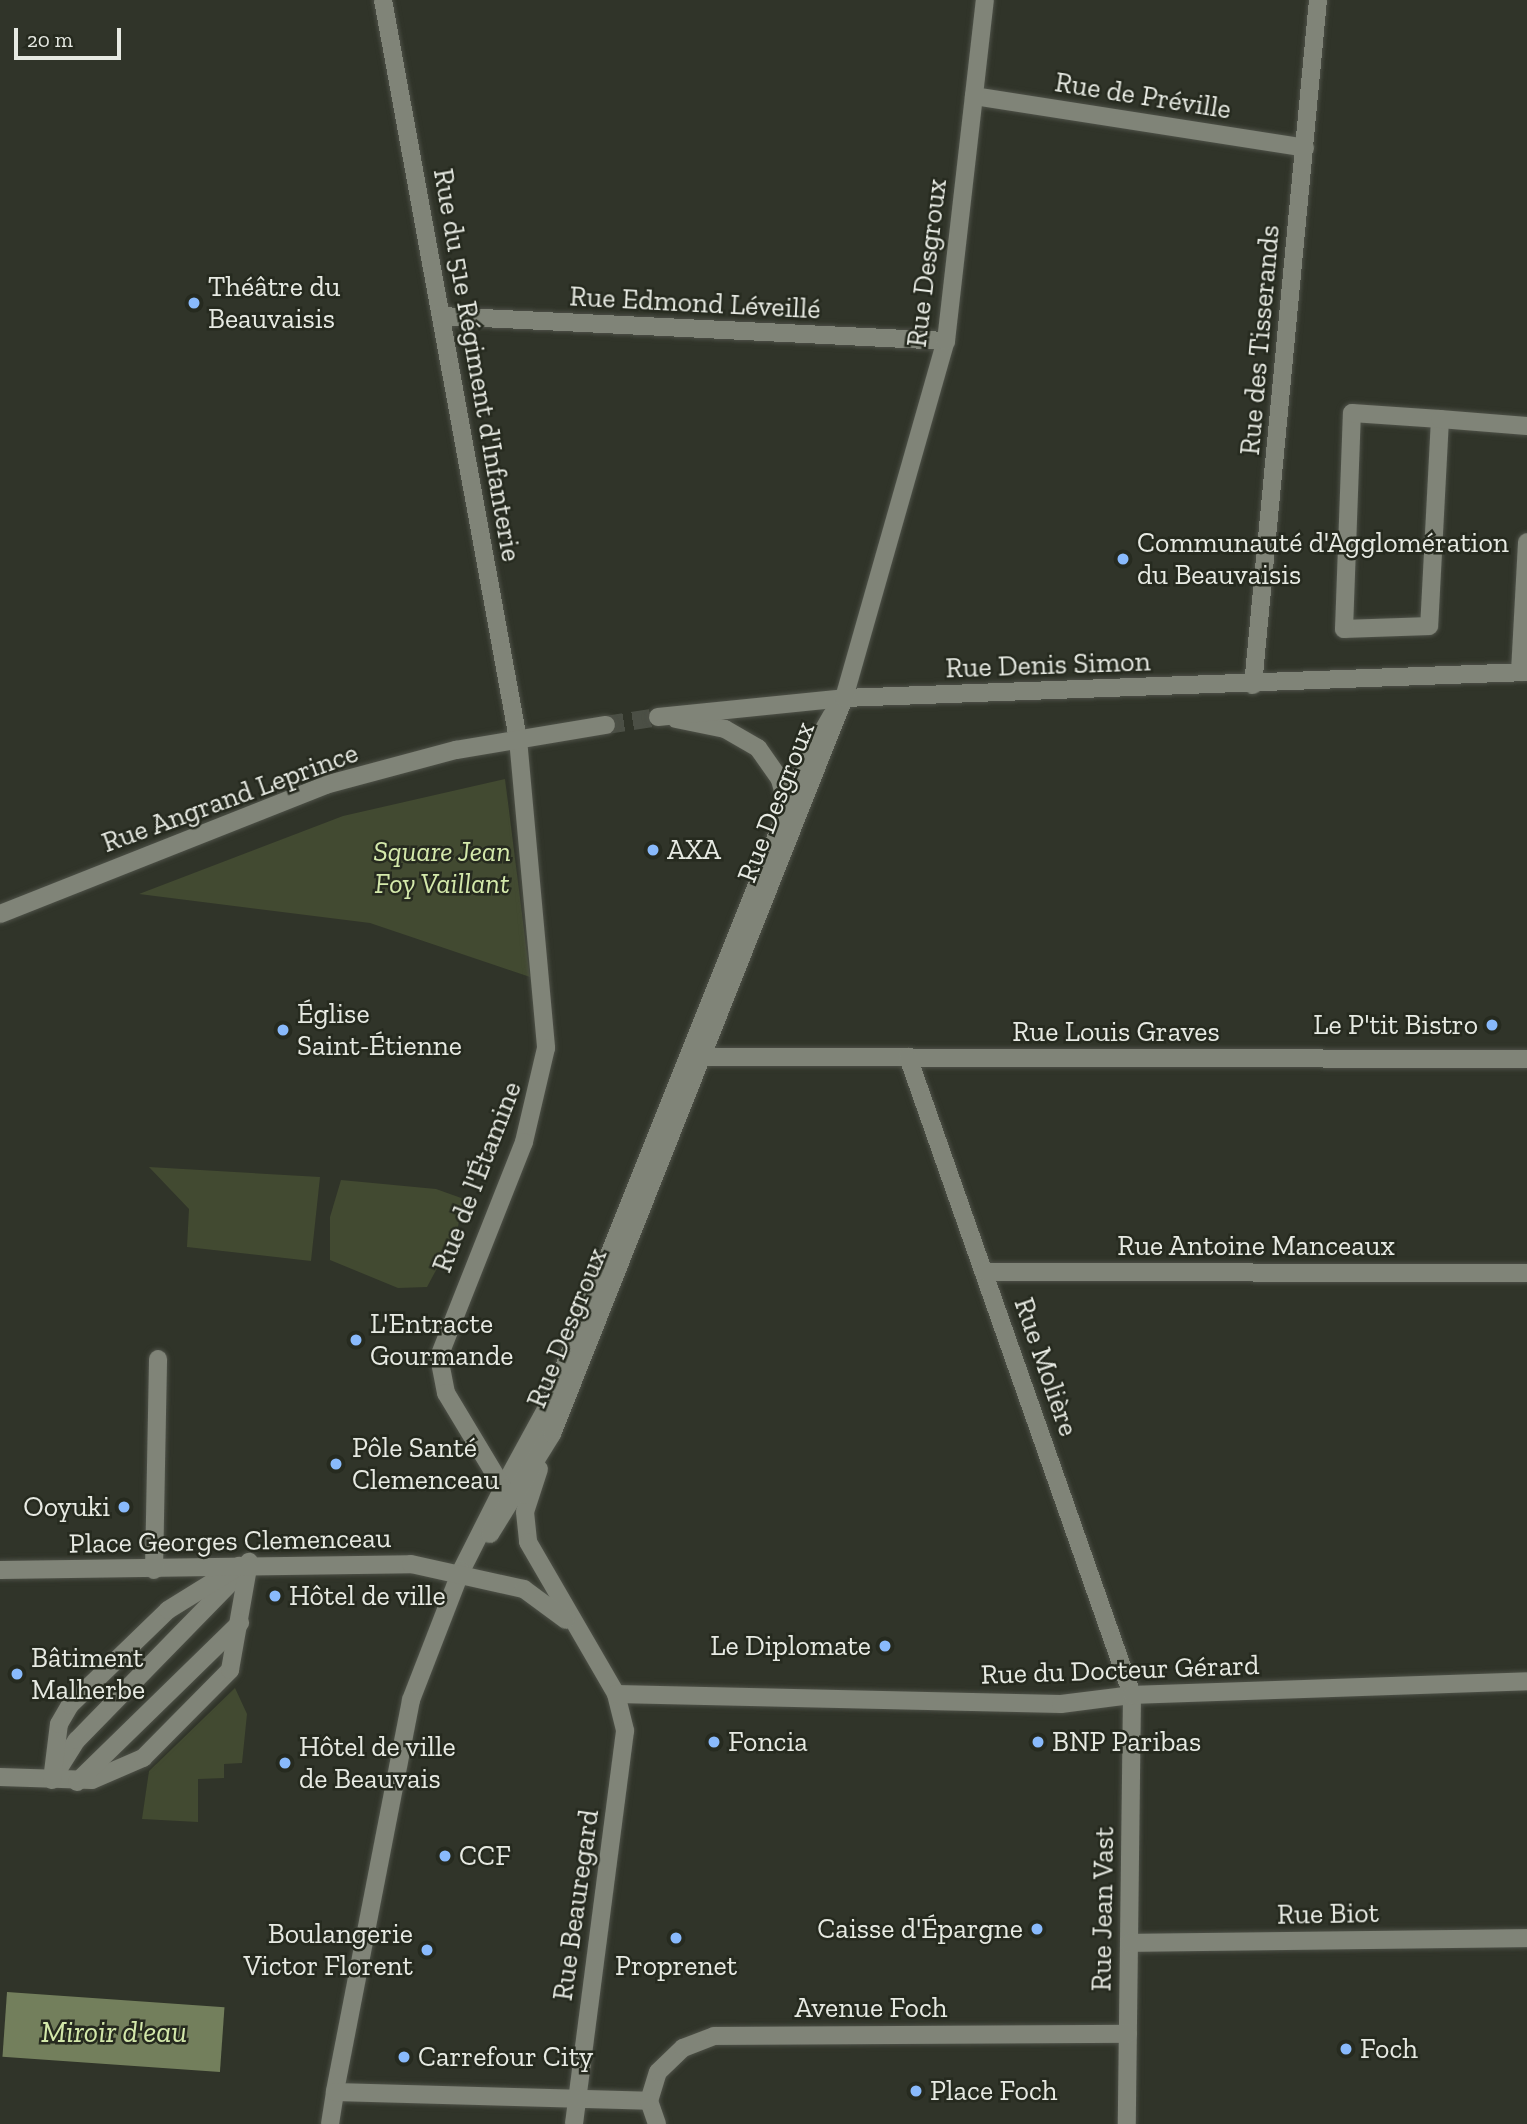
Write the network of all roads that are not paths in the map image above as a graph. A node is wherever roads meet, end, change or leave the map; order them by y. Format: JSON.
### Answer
{"nodes":[{"id":1,"x":383,"y":0,"type":"edge"},
{"id":2,"x":985,"y":0,"type":"edge"},
{"id":3,"x":1318,"y":0,"type":"edge"},
{"id":4,"x":974,"y":96,"type":"junction"},
{"id":5,"x":1305,"y":148,"type":"junction"},
{"id":6,"x":442,"y":316,"type":"junction"},
{"id":7,"x":946,"y":341,"type":"junction"},
{"id":8,"x":1440,"y":419,"type":"junction"},
{"id":9,"x":1527,"y":426,"type":"edge"},
{"id":10,"x":1527,"y":542,"type":"edge"},
{"id":11,"x":1523,"y":672,"type":"edge"},
{"id":12,"x":1253,"y":685,"type":"junction"},
{"id":13,"x":844,"y":698,"type":"junction"},
{"id":14,"x":606,"y":725,"type":"tunnel mouth"},
{"id":15,"x":518,"y":739,"type":"junction"},
{"id":16,"x":788,"y":808,"type":"junction"},
{"id":17,"x":0,"y":914,"type":"edge"},
{"id":18,"x":705,"y":1057,"type":"junction"},
{"id":19,"x":908,"y":1057,"type":"junction"},
{"id":20,"x":1527,"y":1059,"type":"edge"},
{"id":21,"x":986,"y":1272,"type":"junction"},
{"id":22,"x":1527,"y":1273,"type":"edge"},
{"id":23,"x":158,"y":1359,"type":"dead end"},
{"id":24,"x":552,"y":1434,"type":"junction"},
{"id":25,"x":503,"y":1488,"type":"junction"},
{"id":26,"x":249,"y":1562,"type":"junction"},
{"id":27,"x":0,"y":1570,"type":"edge"},
{"id":28,"x":154,"y":1570,"type":"junction"},
{"id":29,"x":461,"y":1571,"type":"junction"},
{"id":30,"x":240,"y":1623,"type":"junction"},
{"id":31,"x":580,"y":1635,"type":"junction"},
{"id":32,"x":1527,"y":1681,"type":"edge"},
{"id":33,"x":616,"y":1694,"type":"junction"},
{"id":34,"x":1132,"y":1695,"type":"junction"},
{"id":35,"x":0,"y":1777,"type":"edge"},
{"id":36,"x":52,"y":1780,"type":"junction"},
{"id":37,"x":77,"y":1782,"type":"junction"},
{"id":38,"x":1527,"y":1938,"type":"edge"},
{"id":39,"x":1129,"y":1942,"type":"junction"},
{"id":40,"x":1128,"y":2034,"type":"junction"},
{"id":41,"x":335,"y":2092,"type":"junction"},
{"id":42,"x":577,"y":2099,"type":"junction"},
{"id":43,"x":649,"y":2101,"type":"junction"},
{"id":44,"x":330,"y":2124,"type":"edge"},
{"id":45,"x":574,"y":2124,"type":"edge"},
{"id":46,"x":657,"y":2124,"type":"edge"},
{"id":47,"x":1127,"y":2124,"type":"edge"}],
"edges":[{"from":1,"to":6,"type":"street","name":"Rue du 51e Régiment d'Infanterie"},
{"from":2,"to":4,"type":"street","name":"Rue Desgroux"},
{"from":3,"to":5,"type":"street","name":"Rue des Tisserands"},
{"from":4,"to":5,"type":"street","name":"Rue de Préville"},
{"from":4,"to":7,"type":"street","name":"Rue Desgroux"},
{"from":5,"to":12,"type":"street","name":"Rue des Tisserands"},
{"from":6,"to":7,"type":"street","name":"Rue Edmond Léveillé"},
{"from":6,"to":15,"type":"street","name":"Rue du 51e Régiment d'Infanterie"},
{"from":7,"to":13,"type":"street","name":"Rue Desgroux"},
{"from":8,"to":8,"type":"street"},
{"from":8,"to":9,"type":"street"},
{"from":10,"to":11,"type":"street"},
{"from":11,"to":12,"type":"street","name":"Rue Denis Simon"},
{"from":12,"to":13,"type":"street","name":"Rue Denis Simon"},
{"from":13,"to":16,"type":"street","name":"Rue Desgroux"},
{"from":13,"to":16,"type":"street"},
{"from":13,"to":18,"type":"street","name":"Rue Desgroux"},
{"from":14,"to":15,"type":"street","name":"Rue Angrand Leprince"},
{"from":15,"to":17,"type":"street","name":"Rue Angrand Leprince"},
{"from":15,"to":25,"type":"street","name":"Rue de l'Étamine"},
{"from":16,"to":25,"type":"street","name":"Rue Desgroux"},
{"from":18,"to":19,"type":"street","name":"Rue Louis Graves"},
{"from":18,"to":24,"type":"street","name":"Rue Desgroux"},
{"from":19,"to":20,"type":"street","name":"Rue Louis Graves"},
{"from":19,"to":21,"type":"street","name":"Rue Molière"},
{"from":21,"to":22,"type":"street","name":"Rue Antoine Manceaux"},
{"from":21,"to":34,"type":"street","name":"Rue Molière"},
{"from":23,"to":28,"type":"street"},
{"from":24,"to":29,"type":"street","name":"Rue Desgroux"},
{"from":24,"to":31,"type":"street"},
{"from":25,"to":29,"type":"street","name":"Rue Desgroux"},
{"from":26,"to":28,"type":"street","name":"Place Georges Clemenceau"},
{"from":26,"to":29,"type":"street","name":"Place Georges Clemenceau"},
{"from":26,"to":30,"type":"street"},
{"from":26,"to":36,"type":"street"},
{"from":26,"to":36,"type":"street"},
{"from":27,"to":28,"type":"street","name":"Place Georges Clemenceau"},
{"from":29,"to":31,"type":"street"},
{"from":29,"to":41,"type":"street","name":"Rue Desgroux"},
{"from":30,"to":37,"type":"street"},
{"from":30,"to":37,"type":"street"},
{"from":31,"to":33,"type":"street"},
{"from":32,"to":34,"type":"street","name":"Rue du Docteur Gérard"},
{"from":33,"to":34,"type":"street","name":"Rue du Docteur Gérard"},
{"from":33,"to":42,"type":"street","name":"Rue Beauregard"},
{"from":34,"to":39,"type":"street","name":"Rue Jean Vast"},
{"from":35,"to":36,"type":"street"},
{"from":36,"to":37,"type":"street"},
{"from":38,"to":39,"type":"street","name":"Rue Biot"},
{"from":39,"to":40,"type":"street","name":"Rue Jean Vast"},
{"from":40,"to":43,"type":"street","name":"Avenue Foch"},
{"from":40,"to":47,"type":"street","name":"Rue Jean Vast"},
{"from":41,"to":42,"type":"street"},
{"from":41,"to":44,"type":"street","name":"Rue Desgroux"},
{"from":42,"to":43,"type":"street"},
{"from":42,"to":45,"type":"street","name":"Rue Beauregard"},
{"from":43,"to":46,"type":"street"}]}
